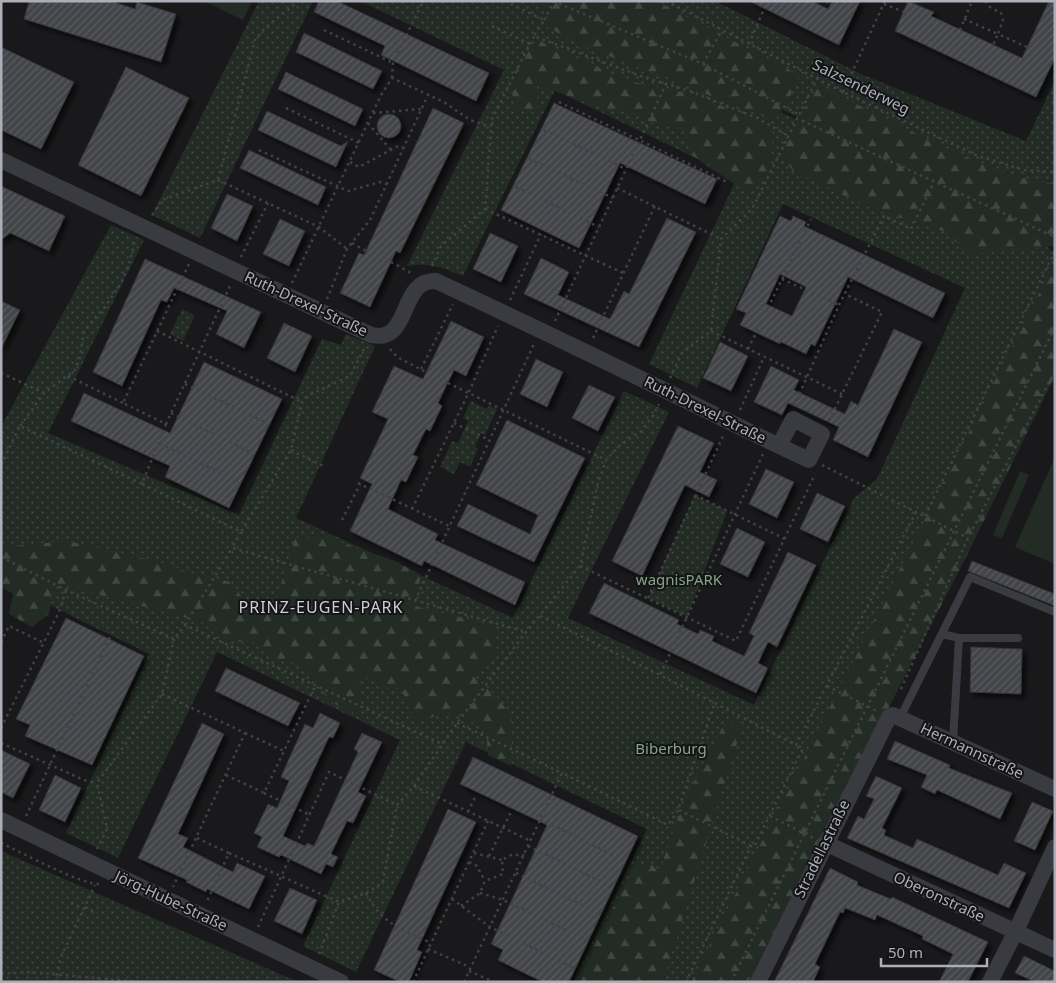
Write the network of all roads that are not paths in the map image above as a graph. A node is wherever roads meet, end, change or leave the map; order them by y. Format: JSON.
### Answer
{"nodes":[{"id":1,"x":1,"y":160,"type":"edge"},
{"id":2,"x":774,"y":444,"type":"junction"},
{"id":3,"x":1055,"y":612,"type":"edge"},
{"id":4,"x":942,"y":634,"type":"junction"},
{"id":5,"x":959,"y":638,"type":"junction"},
{"id":6,"x":1018,"y":638,"type":"dead end"},
{"id":7,"x":894,"y":717,"type":"junction"},
{"id":8,"x":953,"y":742,"type":"junction"},
{"id":9,"x":1055,"y":789,"type":"edge"},
{"id":10,"x":1,"y":820,"type":"edge"},
{"id":11,"x":825,"y":843,"type":"junction"},
{"id":12,"x":1055,"y":848,"type":"edge"},
{"id":13,"x":1015,"y":933,"type":"junction"},
{"id":14,"x":1055,"y":950,"type":"edge"},
{"id":15,"x":340,"y":982,"type":"edge"},
{"id":16,"x":758,"y":982,"type":"edge"},
{"id":17,"x":990,"y":982,"type":"edge"}],
"edges":[{"from":1,"to":2,"type":"street","name":"Ruth-Drexel-Straße"},
{"from":2,"to":2,"type":"street","name":"Ruth-Drexel-Straße"},
{"from":3,"to":4,"type":"lane"},
{"from":4,"to":5,"type":"lane"},
{"from":4,"to":7,"type":"lane"},
{"from":5,"to":6,"type":"lane"},
{"from":5,"to":8,"type":"lane"},
{"from":7,"to":8,"type":"street","name":"Hermannstraße"},
{"from":7,"to":11,"type":"street","name":"Stradellastraße"},
{"from":8,"to":9,"type":"street","name":"Hermannstraße"},
{"from":10,"to":15,"type":"street","name":"Jörg-Hube-Straße"},
{"from":11,"to":13,"type":"street","name":"Oberonstraße"},
{"from":11,"to":16,"type":"street","name":"Stradellastraße"},
{"from":12,"to":13,"type":"street"},
{"from":13,"to":14,"type":"street","name":"Oberonstraße"},
{"from":13,"to":17,"type":"street"}]}
